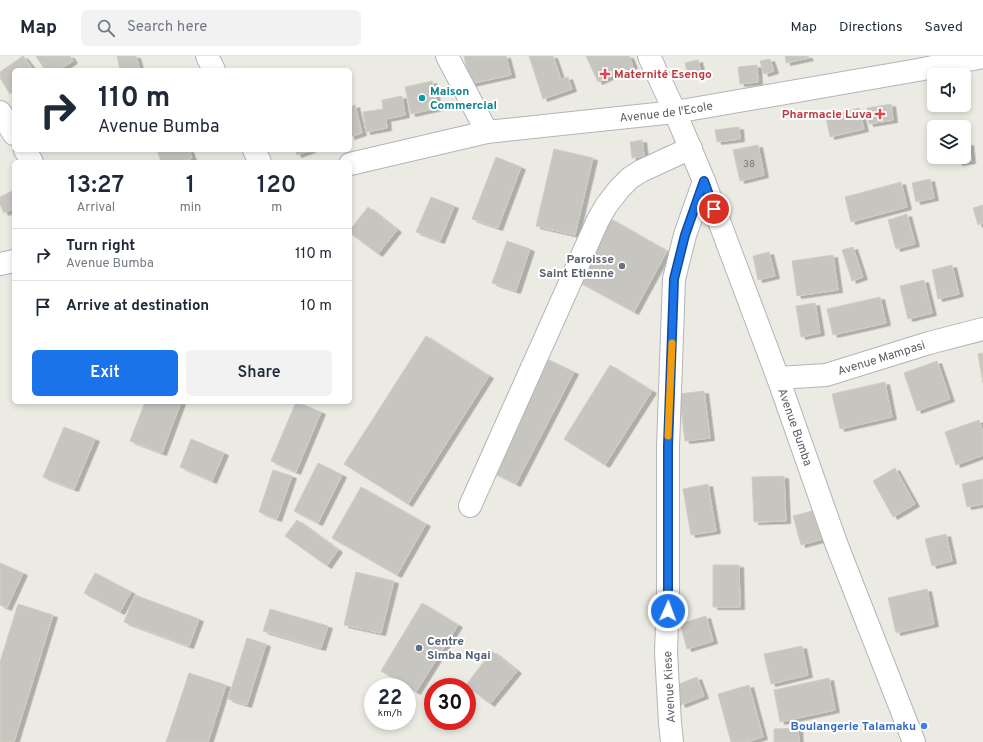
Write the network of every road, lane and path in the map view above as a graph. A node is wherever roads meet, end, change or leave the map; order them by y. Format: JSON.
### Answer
{"nodes":[{"id":1,"x":207,"y":56,"type":"edge"},
{"id":2,"x":447,"y":56,"type":"edge"},
{"id":3,"x":649,"y":56,"type":"edge"},
{"id":4,"x":983,"y":57,"type":"edge"},
{"id":5,"x":916,"y":63,"type":"edge"},
{"id":6,"x":213,"y":68,"type":"edge"},
{"id":7,"x":0,"y":112,"type":"edge"},
{"id":8,"x":676,"y":112,"type":"junction"},
{"id":9,"x":12,"y":131,"type":"edge"},
{"id":10,"x":487,"y":132,"type":"junction"},
{"id":11,"x":691,"y":148,"type":"junction"},
{"id":12,"x":352,"y":164,"type":"edge"},
{"id":13,"x":704,"y":181,"type":"junction"},
{"id":14,"x":12,"y":261,"type":"edge"},
{"id":15,"x":0,"y":264,"type":"edge"},
{"id":16,"x":983,"y":329,"type":"edge"},
{"id":17,"x":778,"y":378,"type":"junction"},
{"id":18,"x":470,"y":506,"type":"dead end"},
{"id":19,"x":672,"y":742,"type":"edge"},
{"id":20,"x":914,"y":742,"type":"edge"}],
"edges":[{"from":1,"to":6,"type":"street"},
{"from":2,"to":10,"type":"street"},
{"from":3,"to":8,"type":"street","name":"Avenue Bumba"},
{"from":4,"to":5,"type":"street","name":"Avenue de l'Ecole"},
{"from":5,"to":8,"type":"street","name":"Avenue de l'Ecole"},
{"from":7,"to":9,"type":"street"},
{"from":8,"to":10,"type":"street","name":"Avenue de l'Ecole"},
{"from":8,"to":11,"type":"street","name":"Avenue Bumba"},
{"from":10,"to":12,"type":"street","name":"Avenue de l'Ecole"},
{"from":11,"to":13,"type":"street","name":"Avenue Bumba"},
{"from":11,"to":18,"type":"street"},
{"from":13,"to":17,"type":"street","name":"Avenue Bumba"},
{"from":13,"to":19,"type":"street","name":"Avenue Kiese"},
{"from":14,"to":15,"type":"street"},
{"from":16,"to":17,"type":"street","name":"Avenue Mampasi"},
{"from":17,"to":20,"type":"street","name":"Avenue Bumba"}]}
